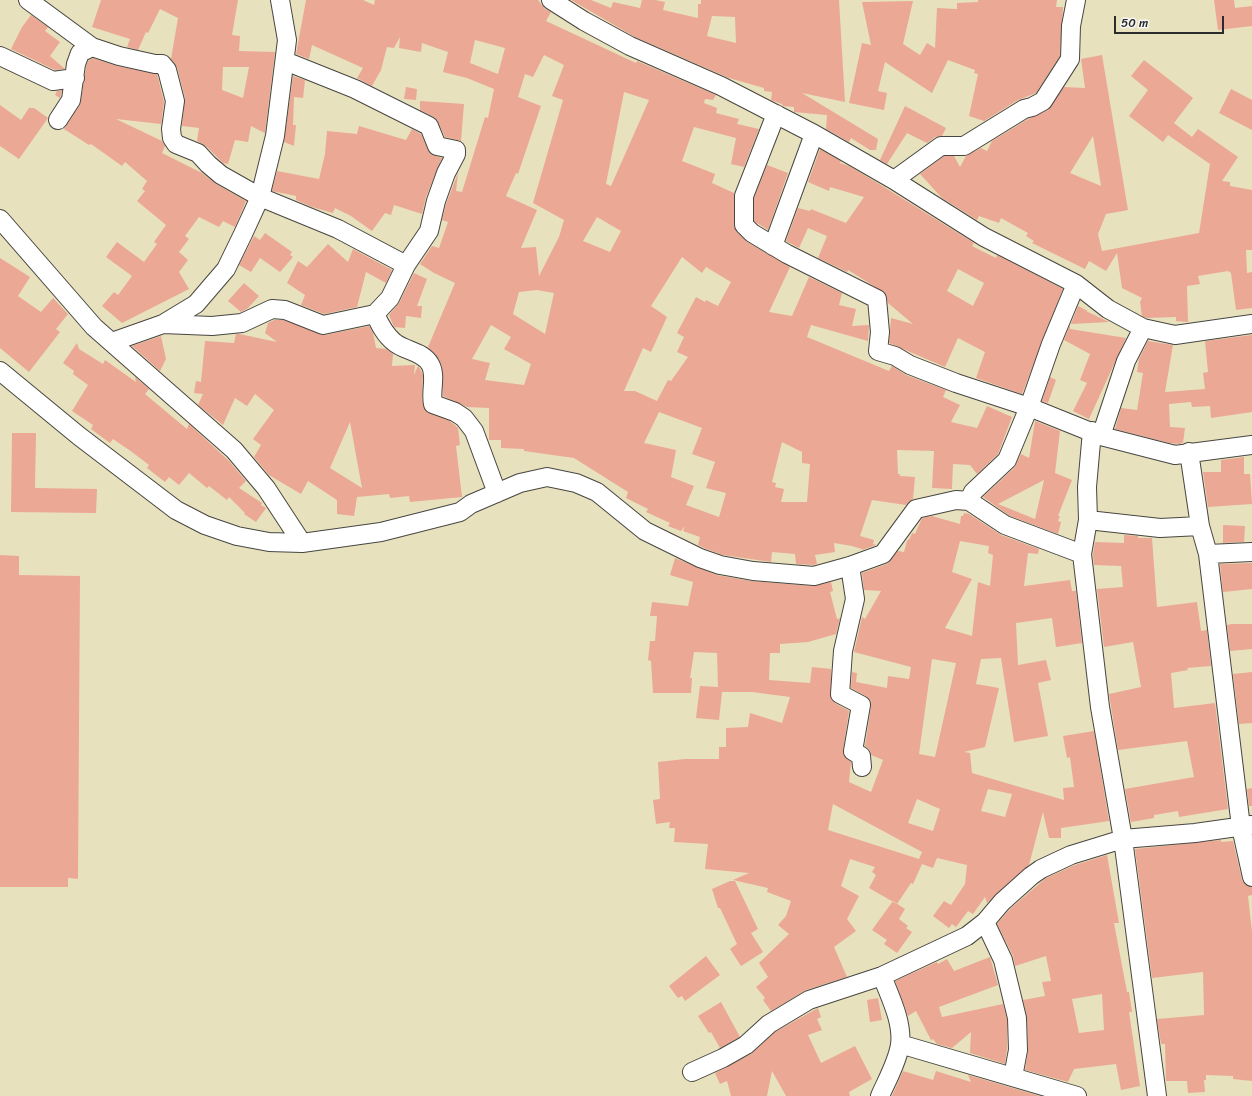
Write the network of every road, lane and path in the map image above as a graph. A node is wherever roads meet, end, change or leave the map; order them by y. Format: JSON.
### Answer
{"nodes":[{"id":1,"x":28,"y":0,"type":"edge"},
{"id":2,"x":280,"y":0,"type":"edge"},
{"id":3,"x":551,"y":0,"type":"edge"},
{"id":4,"x":1076,"y":0,"type":"edge"},
{"id":5,"x":52,"y":7,"type":"edge"},
{"id":6,"x":92,"y":47,"type":"junction"},
{"id":7,"x":0,"y":56,"type":"edge"},
{"id":8,"x":285,"y":61,"type":"junction"},
{"id":9,"x":75,"y":78,"type":"junction"},
{"id":10,"x":776,"y":114,"type":"junction"},
{"id":11,"x":58,"y":120,"type":"dead end"},
{"id":12,"x":814,"y":134,"type":"junction"},
{"id":13,"x":894,"y":180,"type":"junction"},
{"id":14,"x":260,"y":197,"type":"junction"},
{"id":15,"x":0,"y":219,"type":"edge"},
{"id":16,"x":774,"y":246,"type":"junction"},
{"id":17,"x":406,"y":265,"type":"junction"},
{"id":18,"x":1076,"y":284,"type":"junction"},
{"id":19,"x":375,"y":314,"type":"junction"},
{"id":20,"x":163,"y":324,"type":"junction"},
{"id":21,"x":1252,"y":324,"type":"edge"},
{"id":22,"x":1143,"y":328,"type":"junction"},
{"id":23,"x":112,"y":342,"type":"junction"},
{"id":24,"x":0,"y":371,"type":"edge"},
{"id":25,"x":1029,"y":407,"type":"junction"},
{"id":26,"x":1096,"y":434,"type":"junction"},
{"id":27,"x":1252,"y":445,"type":"edge"},
{"id":28,"x":1189,"y":452,"type":"junction"},
{"id":29,"x":497,"y":493,"type":"junction"},
{"id":30,"x":970,"y":501,"type":"junction"},
{"id":31,"x":1088,"y":520,"type":"junction"},
{"id":32,"x":1200,"y":526,"type":"junction"},
{"id":33,"x":302,"y":543,"type":"junction"},
{"id":34,"x":1252,"y":552,"type":"edge"},
{"id":35,"x":1082,"y":554,"type":"junction"},
{"id":36,"x":1208,"y":554,"type":"junction"},
{"id":37,"x":850,"y":566,"type":"junction"},
{"id":38,"x":862,"y":767,"type":"dead end"},
{"id":39,"x":1246,"y":826,"type":"edge"},
{"id":40,"x":1123,"y":839,"type":"junction"},
{"id":41,"x":1252,"y":876,"type":"edge"},
{"id":42,"x":985,"y":922,"type":"junction"},
{"id":43,"x":882,"y":976,"type":"junction"},
{"id":44,"x":900,"y":1044,"type":"junction"},
{"id":45,"x":692,"y":1072,"type":"dead end"},
{"id":46,"x":1013,"y":1077,"type":"junction"},
{"id":47,"x":880,"y":1096,"type":"edge"},
{"id":48,"x":1077,"y":1096,"type":"edge"},
{"id":49,"x":1157,"y":1096,"type":"edge"}],
"edges":[{"from":1,"to":5,"type":"street"},
{"from":2,"to":8,"type":"street"},
{"from":3,"to":10,"type":"street"},
{"from":4,"to":13,"type":"street"},
{"from":5,"to":6,"type":"street"},
{"from":6,"to":9,"type":"street"},
{"from":6,"to":14,"type":"street"},
{"from":7,"to":9,"type":"street"},
{"from":8,"to":14,"type":"street"},
{"from":8,"to":17,"type":"street"},
{"from":9,"to":11,"type":"street"},
{"from":10,"to":12,"type":"street"},
{"from":10,"to":16,"type":"street"},
{"from":12,"to":13,"type":"street"},
{"from":12,"to":16,"type":"street"},
{"from":13,"to":18,"type":"street"},
{"from":14,"to":17,"type":"street"},
{"from":14,"to":20,"type":"street"},
{"from":15,"to":23,"type":"street"},
{"from":16,"to":25,"type":"street"},
{"from":17,"to":19,"type":"street"},
{"from":18,"to":22,"type":"street"},
{"from":18,"to":25,"type":"street"},
{"from":19,"to":20,"type":"street"},
{"from":19,"to":29,"type":"street"},
{"from":20,"to":23,"type":"street"},
{"from":21,"to":22,"type":"street"},
{"from":22,"to":26,"type":"street"},
{"from":23,"to":33,"type":"street"},
{"from":24,"to":33,"type":"street"},
{"from":25,"to":26,"type":"street"},
{"from":25,"to":30,"type":"street"},
{"from":26,"to":28,"type":"street"},
{"from":26,"to":31,"type":"street"},
{"from":27,"to":28,"type":"street"},
{"from":28,"to":32,"type":"street"},
{"from":29,"to":33,"type":"street"},
{"from":29,"to":37,"type":"street"},
{"from":30,"to":35,"type":"street"},
{"from":30,"to":37,"type":"street"},
{"from":31,"to":32,"type":"street"},
{"from":31,"to":35,"type":"street"},
{"from":32,"to":36,"type":"street"},
{"from":34,"to":36,"type":"street"},
{"from":35,"to":40,"type":"street"},
{"from":36,"to":39,"type":"street"},
{"from":37,"to":38,"type":"street"},
{"from":39,"to":40,"type":"street"},
{"from":39,"to":41,"type":"street"},
{"from":40,"to":42,"type":"street"},
{"from":40,"to":49,"type":"street"},
{"from":42,"to":43,"type":"street"},
{"from":42,"to":46,"type":"street"},
{"from":43,"to":44,"type":"street"},
{"from":43,"to":45,"type":"street"},
{"from":44,"to":46,"type":"street"},
{"from":44,"to":47,"type":"street"},
{"from":46,"to":48,"type":"street"}]}
